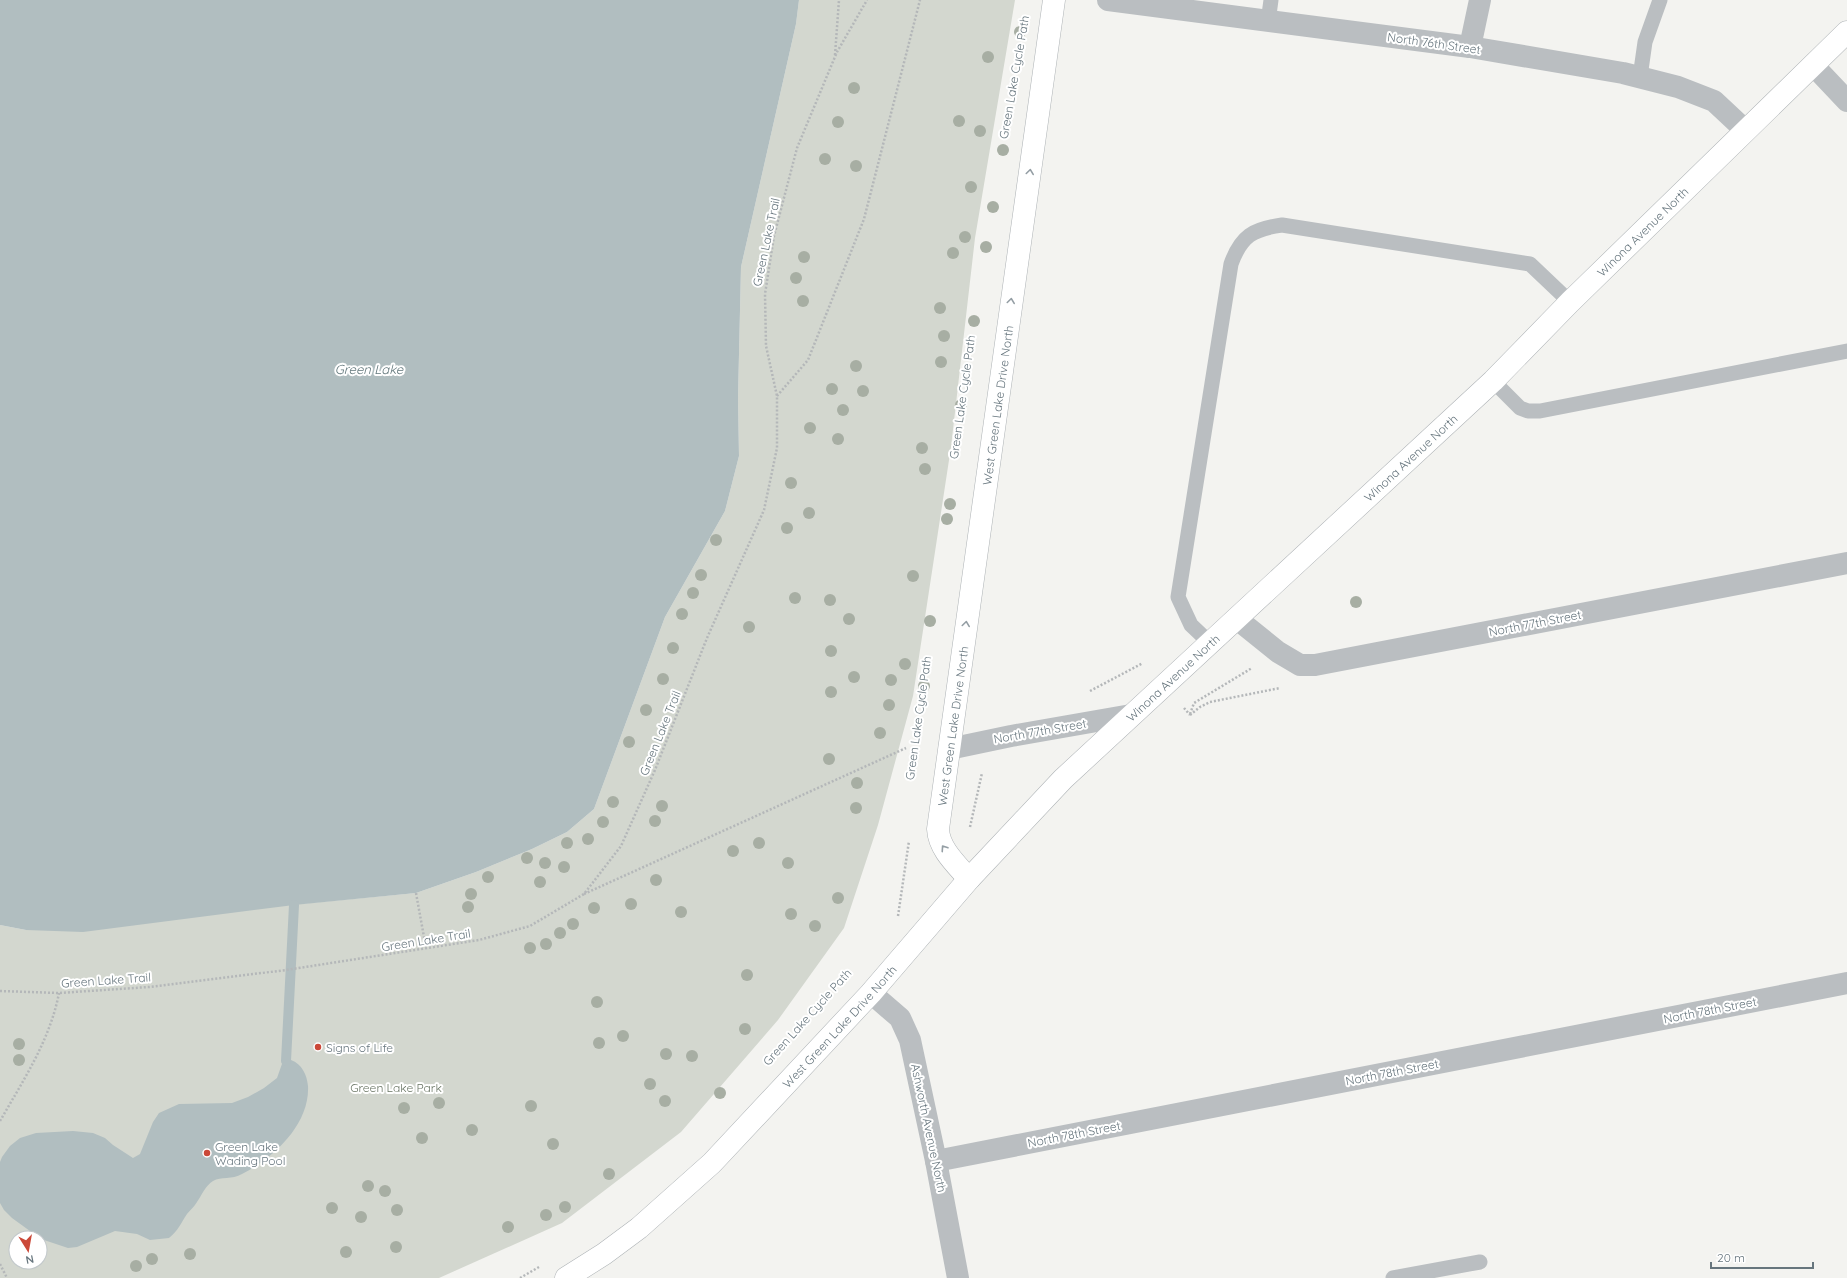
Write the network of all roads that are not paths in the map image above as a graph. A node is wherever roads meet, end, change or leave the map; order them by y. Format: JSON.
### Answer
{"nodes":[{"id":1,"x":1054,"y":0,"type":"edge"},
{"id":2,"x":1108,"y":0,"type":"edge"},
{"id":3,"x":1271,"y":0,"type":"edge"},
{"id":4,"x":1480,"y":0,"type":"edge"},
{"id":5,"x":1660,"y":0,"type":"edge"},
{"id":6,"x":1268,"y":22,"type":"junction"},
{"id":7,"x":1847,"y":32,"type":"edge"},
{"id":8,"x":1470,"y":48,"type":"junction"},
{"id":9,"x":1812,"y":65,"type":"junction"},
{"id":10,"x":1640,"y":77,"type":"junction"},
{"id":11,"x":1847,"y":101,"type":"edge"},
{"id":12,"x":1745,"y":130,"type":"junction"},
{"id":13,"x":1570,"y":302,"type":"junction"},
{"id":14,"x":1847,"y":351,"type":"edge"},
{"id":15,"x":1493,"y":381,"type":"junction"},
{"id":16,"x":1847,"y":564,"type":"edge"},
{"id":17,"x":1237,"y":619,"type":"junction"},
{"id":18,"x":1210,"y":643,"type":"junction"},
{"id":19,"x":1131,"y":715,"type":"junction"},
{"id":20,"x":949,"y":749,"type":"junction"},
{"id":21,"x":969,"y":879,"type":"junction"},
{"id":22,"x":1847,"y":983,"type":"edge"},
{"id":23,"x":871,"y":993,"type":"junction"},
{"id":24,"x":936,"y":1161,"type":"junction"},
{"id":25,"x":1480,"y":1262,"type":"dead end"},
{"id":26,"x":566,"y":1278,"type":"edge"},
{"id":27,"x":958,"y":1278,"type":"edge"},
{"id":28,"x":1393,"y":1278,"type":"edge"}],
"edges":[{"from":20,"to":1,"type":"main road","name":"West Green Lake Drive North","one_way":true},
{"from":2,"to":6,"type":"street","name":"North 76th Street"},
{"from":3,"to":6,"type":"lane"},
{"from":4,"to":8,"type":"street"},
{"from":5,"to":10,"type":"lane"},
{"from":6,"to":8,"type":"street","name":"North 76th Street"},
{"from":7,"to":9,"type":"main road","name":"Winona Avenue North"},
{"from":8,"to":10,"type":"street","name":"North 76th Street"},
{"from":9,"to":11,"type":"street"},
{"from":9,"to":12,"type":"main road","name":"Winona Avenue North"},
{"from":10,"to":12,"type":"street","name":"North 76th Street"},
{"from":12,"to":13,"type":"main road","name":"Winona Avenue North"},
{"from":13,"to":15,"type":"main road","name":"Winona Avenue North"},
{"from":13,"to":18,"type":"lane"},
{"from":14,"to":15,"type":"lane"},
{"from":15,"to":17,"type":"main road","name":"Winona Avenue North"},
{"from":16,"to":17,"type":"street","name":"North 77th Street"},
{"from":17,"to":18,"type":"main road","name":"Winona Avenue North"},
{"from":18,"to":19,"type":"main road","name":"Winona Avenue North"},
{"from":19,"to":20,"type":"street","name":"North 77th Street"},
{"from":19,"to":21,"type":"main road","name":"Winona Avenue North"},
{"from":21,"to":20,"type":"main road","name":"West Green Lake Drive North","one_way":true},
{"from":21,"to":23,"type":"main road","name":"West Green Lake Drive North"},
{"from":22,"to":24,"type":"street","name":"North 78th Street"},
{"from":23,"to":24,"type":"street","name":"Ashworth Avenue North"},
{"from":23,"to":26,"type":"main road","name":"West Green Lake Drive North"},
{"from":24,"to":27,"type":"street","name":"Ashworth Avenue North"},
{"from":25,"to":28,"type":"lane"}]}
